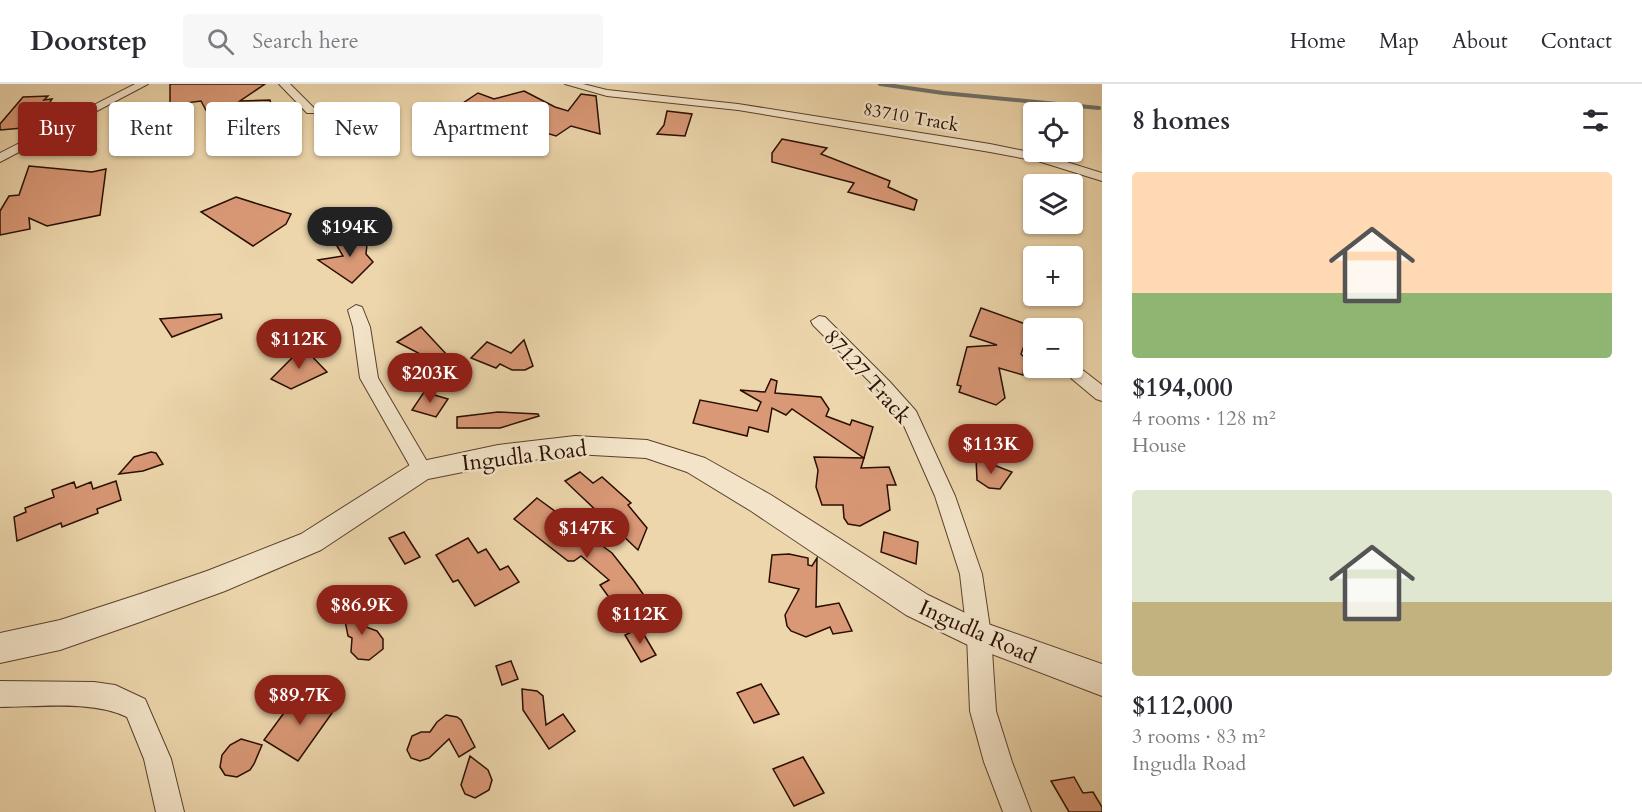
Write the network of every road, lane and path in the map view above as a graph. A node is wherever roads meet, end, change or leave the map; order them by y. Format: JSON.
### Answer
{"nodes":[{"id":1,"x":143,"y":84,"type":"edge"},
{"id":2,"x":284,"y":84,"type":"edge"},
{"id":3,"x":570,"y":84,"type":"edge"},
{"id":4,"x":311,"y":111,"type":"dead end"},
{"id":5,"x":0,"y":158,"type":"edge"},
{"id":6,"x":1102,"y":177,"type":"edge"},
{"id":7,"x":356,"y":310,"type":"dead end"},
{"id":8,"x":819,"y":321,"type":"dead end"},
{"id":9,"x":1082,"y":378,"type":"edge"},
{"id":10,"x":1102,"y":394,"type":"edge"},
{"id":11,"x":422,"y":470,"type":"junction"},
{"id":12,"x":979,"y":635,"type":"junction"},
{"id":13,"x":0,"y":648,"type":"edge"},
{"id":14,"x":1102,"y":680,"type":"edge"},
{"id":15,"x":0,"y":694,"type":"edge"},
{"id":16,"x":170,"y":812,"type":"edge"},
{"id":17,"x":1017,"y":812,"type":"edge"}],
"edges":[{"from":1,"to":5,"type":"street"},
{"from":2,"to":4,"type":"street"},
{"from":3,"to":6,"type":"street","name":"83710 Track"},
{"from":7,"to":11,"type":"street"},
{"from":8,"to":12,"type":"street","name":"87127 Track"},
{"from":9,"to":10,"type":"street"},
{"from":11,"to":12,"type":"street","name":"Ingudla Road"},
{"from":11,"to":13,"type":"street","name":"Ingudla Road"},
{"from":12,"to":14,"type":"street","name":"Ingudla Road"},
{"from":12,"to":17,"type":"street","name":"87127 Track"},
{"from":15,"to":16,"type":"street"}]}
